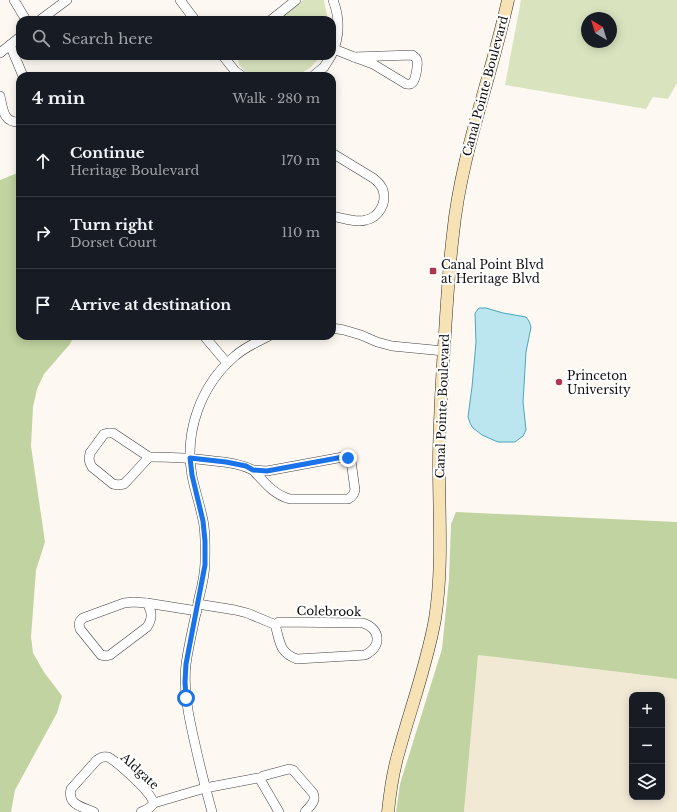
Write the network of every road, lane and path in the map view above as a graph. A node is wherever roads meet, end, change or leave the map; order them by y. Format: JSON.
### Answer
{"nodes":[{"id":1,"x":14,"y":0,"type":"edge"},
{"id":2,"x":67,"y":0,"type":"edge"},
{"id":3,"x":180,"y":0,"type":"edge"},
{"id":4,"x":296,"y":0,"type":"edge"},
{"id":5,"x":333,"y":0,"type":"edge"},
{"id":6,"x":508,"y":0,"type":"edge"},
{"id":7,"x":24,"y":16,"type":"edge"},
{"id":8,"x":45,"y":16,"type":"edge"},
{"id":9,"x":192,"y":16,"type":"edge"},
{"id":10,"x":276,"y":16,"type":"edge"},
{"id":11,"x":16,"y":40,"type":"edge"},
{"id":12,"x":336,"y":42,"type":"edge"},
{"id":13,"x":10,"y":45,"type":"junction"},
{"id":14,"x":0,"y":53,"type":"edge"},
{"id":15,"x":336,"y":54,"type":"edge"},
{"id":16,"x":354,"y":57,"type":"junction"},
{"id":17,"x":16,"y":59,"type":"edge"},
{"id":18,"x":16,"y":60,"type":"edge"},
{"id":19,"x":227,"y":60,"type":"edge"},
{"id":20,"x":328,"y":60,"type":"edge"},
{"id":21,"x":21,"y":72,"type":"edge"},
{"id":22,"x":236,"y":72,"type":"edge"},
{"id":23,"x":318,"y":72,"type":"edge"},
{"id":24,"x":0,"y":96,"type":"edge"},
{"id":25,"x":16,"y":122,"type":"edge"},
{"id":26,"x":336,"y":155,"type":"edge"},
{"id":27,"x":336,"y":217,"type":"edge"},
{"id":28,"x":336,"y":329,"type":"edge"},
{"id":29,"x":207,"y":340,"type":"edge"},
{"id":30,"x":261,"y":340,"type":"edge"},
{"id":31,"x":444,"y":351,"type":"junction"},
{"id":32,"x":227,"y":363,"type":"junction"},
{"id":33,"x":149,"y":457,"type":"junction"},
{"id":34,"x":190,"y":458,"type":"junction"},
{"id":35,"x":253,"y":470,"type":"junction"},
{"id":36,"x":146,"y":603,"type":"junction"},
{"id":37,"x":197,"y":608,"type":"junction"},
{"id":38,"x":276,"y":625,"type":"junction"},
{"id":39,"x":261,"y":778,"type":"junction"},
{"id":40,"x":205,"y":788,"type":"junction"},
{"id":41,"x":154,"y":803,"type":"junction"},
{"id":42,"x":94,"y":812,"type":"edge"},
{"id":43,"x":141,"y":812,"type":"edge"},
{"id":44,"x":212,"y":812,"type":"edge"},
{"id":45,"x":279,"y":812,"type":"edge"},
{"id":46,"x":305,"y":812,"type":"edge"},
{"id":47,"x":388,"y":812,"type":"edge"}],
"edges":[{"from":1,"to":7,"type":"street"},
{"from":2,"to":8,"type":"street"},
{"from":3,"to":9,"type":"street"},
{"from":4,"to":10,"type":"street"},
{"from":5,"to":12,"type":"street"},
{"from":6,"to":31,"type":"street","name":"Canal Pointe Boulevard"},
{"from":11,"to":13,"type":"street"},
{"from":13,"to":14,"type":"street"},
{"from":13,"to":17,"type":"street"},
{"from":15,"to":16,"type":"street"},
{"from":16,"to":16,"type":"street"},
{"from":18,"to":21,"type":"street"},
{"from":19,"to":22,"type":"street"},
{"from":20,"to":23,"type":"street"},
{"from":24,"to":25,"type":"street"},
{"from":26,"to":27,"type":"street"},
{"from":28,"to":31,"type":"street"},
{"from":29,"to":32,"type":"street"},
{"from":30,"to":32,"type":"street"},
{"from":31,"to":47,"type":"street","name":"Canal Pointe Boulevard"},
{"from":32,"to":34,"type":"street"},
{"from":33,"to":33,"type":"street"},
{"from":33,"to":34,"type":"street"},
{"from":34,"to":35,"type":"street"},
{"from":34,"to":37,"type":"street"},
{"from":35,"to":35,"type":"street"},
{"from":36,"to":36,"type":"street"},
{"from":36,"to":37,"type":"street"},
{"from":37,"to":38,"type":"street"},
{"from":37,"to":40,"type":"street"},
{"from":38,"to":38,"type":"street","name":"Colebrook"},
{"from":39,"to":40,"type":"street"},
{"from":39,"to":45,"type":"street"},
{"from":39,"to":46,"type":"street"},
{"from":40,"to":41,"type":"street"},
{"from":40,"to":44,"type":"street"},
{"from":41,"to":42,"type":"street","name":"Aldgate"},
{"from":41,"to":43,"type":"street","name":"Aldgate"}]}
